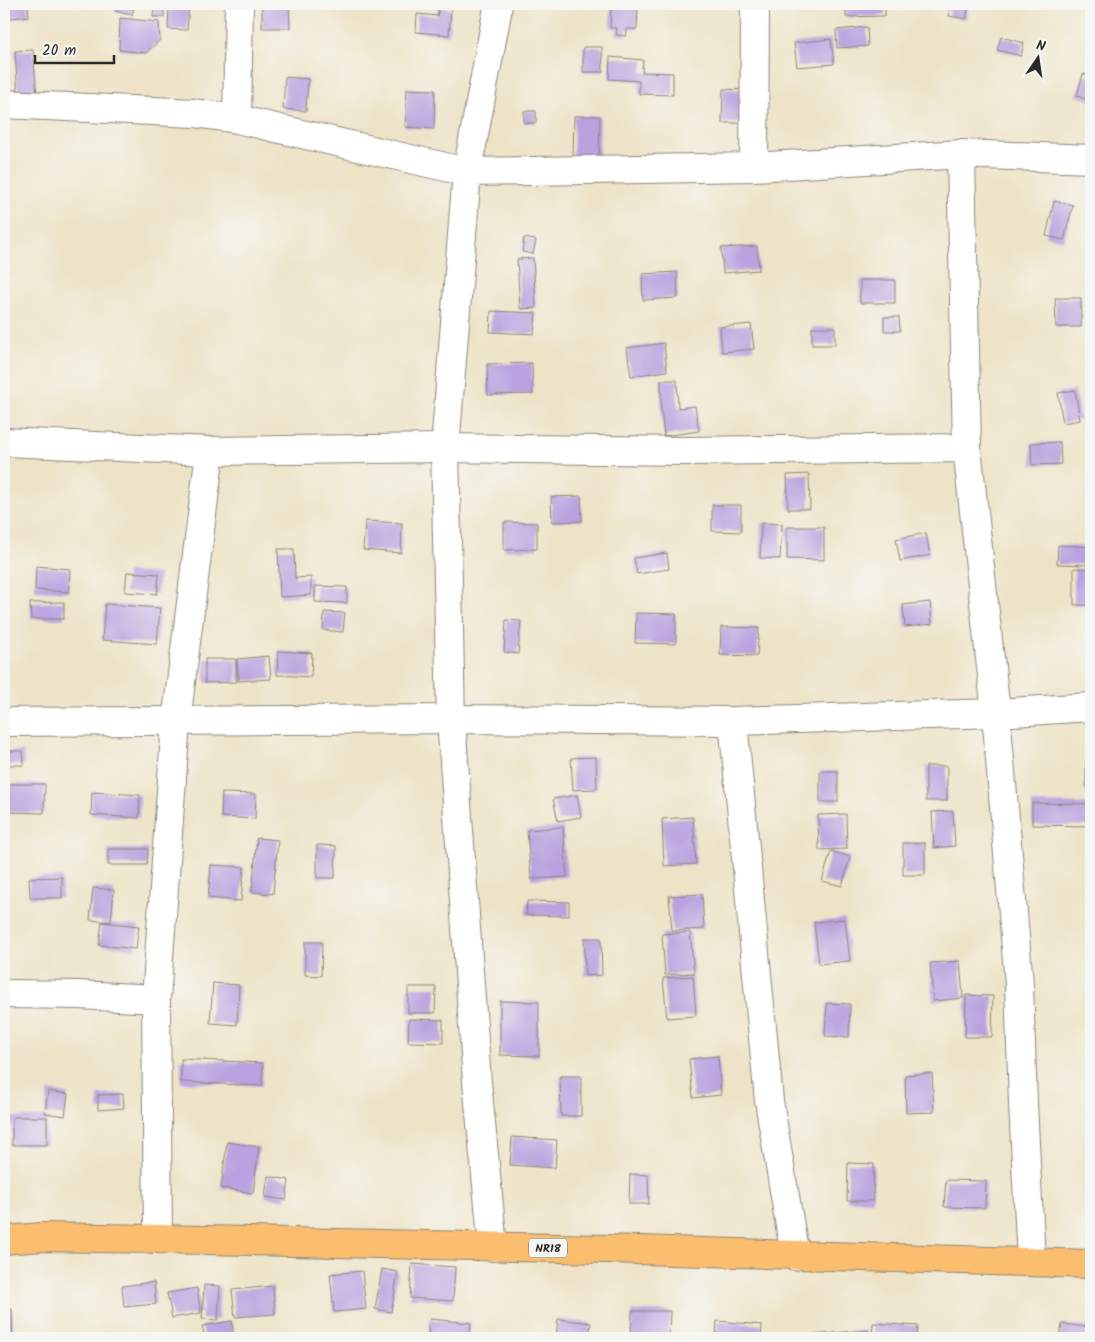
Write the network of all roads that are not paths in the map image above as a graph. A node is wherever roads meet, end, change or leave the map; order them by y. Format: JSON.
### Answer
{"nodes":[{"id":1,"x":239,"y":4,"type":"edge"},
{"id":2,"x":498,"y":4,"type":"edge"},
{"id":3,"x":755,"y":4,"type":"edge"},
{"id":4,"x":4,"y":104,"type":"edge"},
{"id":5,"x":237,"y":119,"type":"junction"},
{"id":6,"x":961,"y":154,"type":"junction"},
{"id":7,"x":1091,"y":159,"type":"edge"},
{"id":8,"x":754,"y":167,"type":"junction"},
{"id":9,"x":467,"y":172,"type":"junction"},
{"id":10,"x":4,"y":442,"type":"edge"},
{"id":11,"x":445,"y":448,"type":"junction"},
{"id":12,"x":967,"y":448,"type":"junction"},
{"id":13,"x":210,"y":451,"type":"junction"},
{"id":14,"x":1091,"y":707,"type":"edge"},
{"id":15,"x":996,"y":713,"type":"junction"},
{"id":16,"x":451,"y":719,"type":"junction"},
{"id":17,"x":734,"y":721,"type":"junction"},
{"id":18,"x":4,"y":722,"type":"edge"},
{"id":19,"x":176,"y":722,"type":"junction"},
{"id":20,"x":4,"y":994,"type":"edge"},
{"id":21,"x":156,"y":999,"type":"junction"},
{"id":22,"x":158,"y":1239,"type":"junction"},
{"id":23,"x":4,"y":1240,"type":"edge"},
{"id":24,"x":493,"y":1247,"type":"junction"},
{"id":25,"x":795,"y":1256,"type":"junction"},
{"id":26,"x":1031,"y":1261,"type":"junction"},
{"id":27,"x":1091,"y":1264,"type":"edge"}],
"edges":[{"from":1,"to":5,"type":"street"},
{"from":2,"to":9,"type":"street"},
{"from":3,"to":8,"type":"street"},
{"from":4,"to":5,"type":"street"},
{"from":5,"to":9,"type":"street"},
{"from":6,"to":7,"type":"street"},
{"from":6,"to":8,"type":"street"},
{"from":6,"to":12,"type":"street"},
{"from":8,"to":9,"type":"street"},
{"from":9,"to":11,"type":"street"},
{"from":10,"to":13,"type":"street"},
{"from":11,"to":12,"type":"street"},
{"from":11,"to":13,"type":"street"},
{"from":11,"to":16,"type":"street"},
{"from":12,"to":15,"type":"street"},
{"from":13,"to":19,"type":"street"},
{"from":14,"to":15,"type":"street"},
{"from":15,"to":17,"type":"street"},
{"from":15,"to":26,"type":"street"},
{"from":16,"to":17,"type":"street"},
{"from":16,"to":19,"type":"street"},
{"from":16,"to":24,"type":"street"},
{"from":17,"to":25,"type":"street"},
{"from":18,"to":19,"type":"street"},
{"from":19,"to":21,"type":"street"},
{"from":20,"to":21,"type":"street"},
{"from":21,"to":22,"type":"street"},
{"from":22,"to":23,"type":"main road","number":"NR18"},
{"from":22,"to":24,"type":"main road","number":"NR18"},
{"from":24,"to":25,"type":"main road","number":"NR18"},
{"from":25,"to":26,"type":"main road","number":"NR18"},
{"from":26,"to":27,"type":"main road","number":"NR18"}]}
